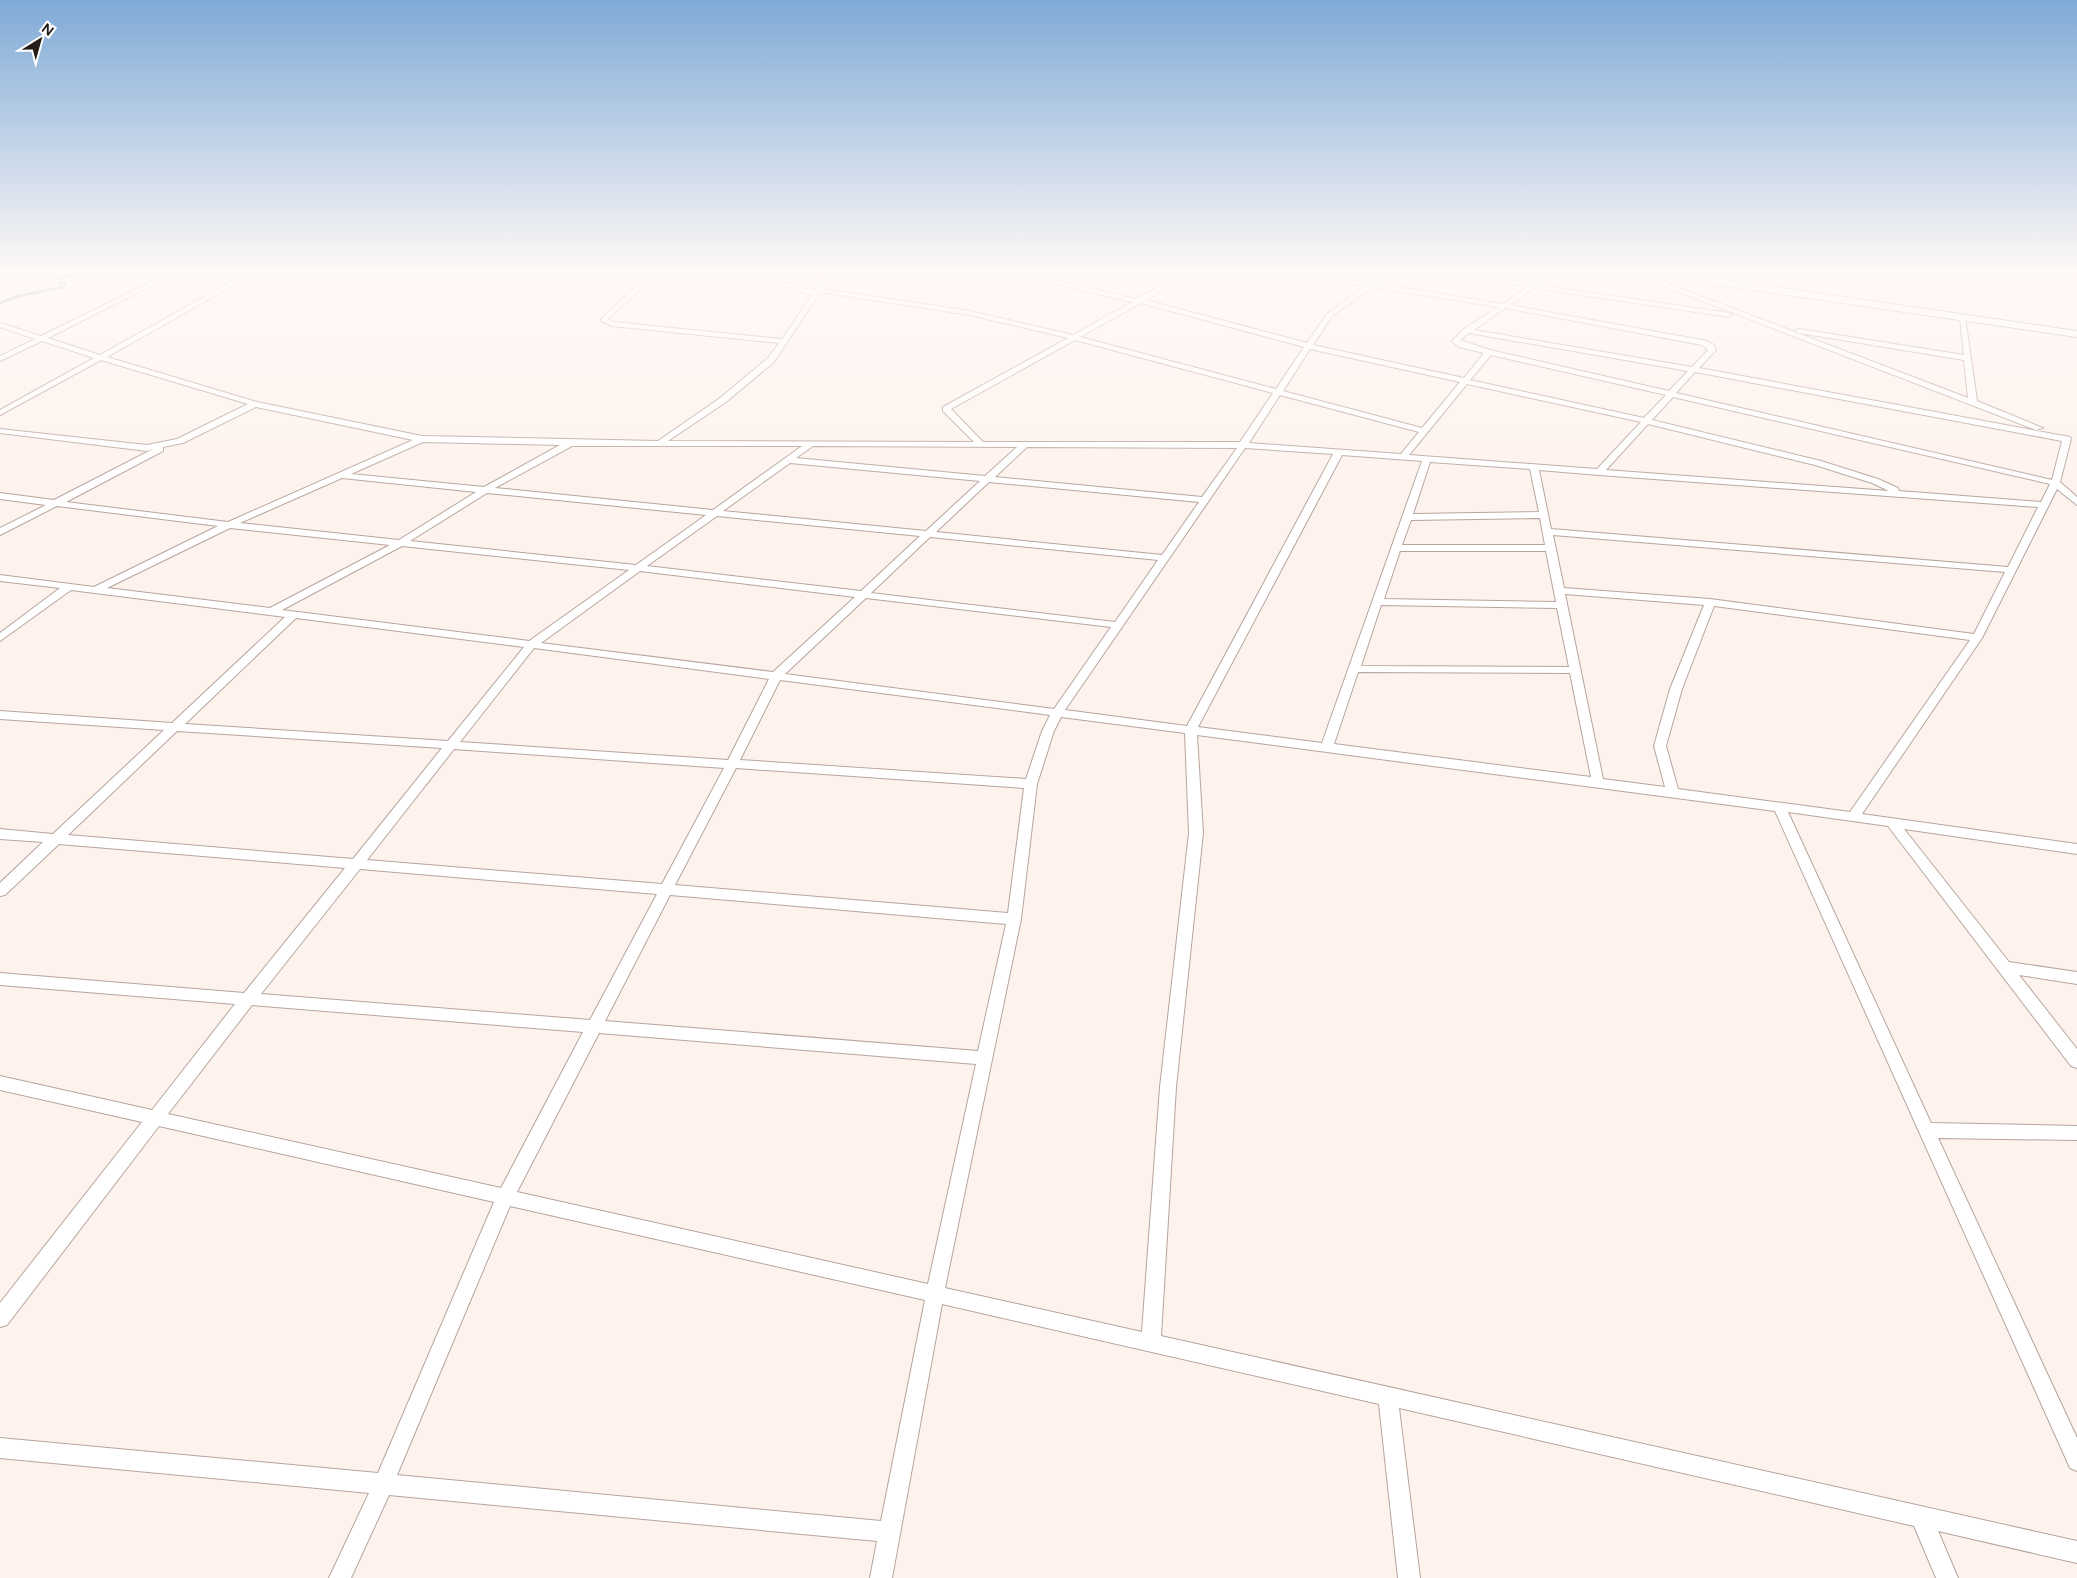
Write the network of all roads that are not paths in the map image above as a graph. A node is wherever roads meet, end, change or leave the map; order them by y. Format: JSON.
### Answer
{"nodes":[{"id":1,"x":27,"y":345,"type":"edge"},
{"id":2,"x":60,"y":345,"type":"edge"},
{"id":3,"x":121,"y":345,"type":"edge"},
{"id":4,"x":782,"y":345,"type":"edge"},
{"id":5,"x":1060,"y":345,"type":"edge"},
{"id":6,"x":1102,"y":345,"type":"edge"},
{"id":7,"x":1304,"y":345,"type":"edge"},
{"id":8,"x":1460,"y":345,"type":"edge"},
{"id":9,"x":1547,"y":345,"type":"edge"},
{"id":10,"x":1708,"y":345,"type":"edge"},
{"id":11,"x":1821,"y":345,"type":"edge"},
{"id":12,"x":1886,"y":345,"type":"edge"},
{"id":13,"x":1966,"y":345,"type":"edge"},
{"id":14,"x":1309,"y":346,"type":"junction"},
{"id":15,"x":1489,"y":352,"type":"junction"},
{"id":16,"x":98,"y":357,"type":"junction"},
{"id":17,"x":1967,"y":358,"type":"junction"},
{"id":18,"x":0,"y":359,"type":"edge"},
{"id":19,"x":1695,"y":370,"type":"junction"},
{"id":20,"x":1466,"y":380,"type":"junction"},
{"id":21,"x":1279,"y":392,"type":"junction"},
{"id":22,"x":1671,"y":395,"type":"junction"},
{"id":23,"x":1973,"y":403,"type":"junction"},
{"id":24,"x":255,"y":404,"type":"junction"},
{"id":25,"x":0,"y":413,"type":"edge"},
{"id":26,"x":1646,"y":422,"type":"junction"},
{"id":27,"x":0,"y":431,"type":"edge"},
{"id":28,"x":1424,"y":431,"type":"junction"},
{"id":29,"x":422,"y":439,"type":"junction"},
{"id":30,"x":2072,"y":441,"type":"edge"},
{"id":31,"x":661,"y":442,"type":"junction"},
{"id":32,"x":570,"y":443,"type":"junction"},
{"id":33,"x":812,"y":443,"type":"junction"},
{"id":34,"x":980,"y":444,"type":"junction"},
{"id":35,"x":1025,"y":444,"type":"junction"},
{"id":36,"x":166,"y":445,"type":"junction"},
{"id":37,"x":1243,"y":445,"type":"junction"},
{"id":38,"x":1339,"y":452,"type":"junction"},
{"id":39,"x":1403,"y":457,"type":"junction"},
{"id":40,"x":1427,"y":459,"type":"junction"},
{"id":41,"x":788,"y":460,"type":"junction"},
{"id":42,"x":1534,"y":467,"type":"junction"},
{"id":43,"x":1598,"y":472,"type":"junction"},
{"id":44,"x":338,"y":475,"type":"junction"},
{"id":45,"x":987,"y":479,"type":"junction"},
{"id":46,"x":2055,"y":483,"type":"junction"},
{"id":47,"x":485,"y":490,"type":"junction"},
{"id":48,"x":1903,"y":494,"type":"junction"},
{"id":49,"x":0,"y":496,"type":"edge"},
{"id":50,"x":1204,"y":500,"type":"junction"},
{"id":51,"x":2077,"y":502,"type":"edge"},
{"id":52,"x":55,"y":503,"type":"junction"},
{"id":53,"x":2045,"y":505,"type":"junction"},
{"id":54,"x":715,"y":513,"type":"junction"},
{"id":55,"x":1544,"y":514,"type":"junction"},
{"id":56,"x":1407,"y":517,"type":"junction"},
{"id":57,"x":229,"y":525,"type":"junction"},
{"id":58,"x":0,"y":532,"type":"edge"},
{"id":59,"x":1548,"y":532,"type":"junction"},
{"id":60,"x":929,"y":534,"type":"junction"},
{"id":61,"x":402,"y":543,"type":"junction"},
{"id":62,"x":1397,"y":548,"type":"junction"},
{"id":63,"x":1551,"y":548,"type":"junction"},
{"id":64,"x":1164,"y":558,"type":"junction"},
{"id":65,"x":638,"y":568,"type":"junction"},
{"id":66,"x":2012,"y":570,"type":"junction"},
{"id":67,"x":0,"y":578,"type":"edge"},
{"id":68,"x":70,"y":586,"type":"junction"},
{"id":69,"x":96,"y":590,"type":"junction"},
{"id":70,"x":1559,"y":592,"type":"junction"},
{"id":71,"x":865,"y":595,"type":"junction"},
{"id":72,"x":1378,"y":602,"type":"junction"},
{"id":73,"x":1710,"y":602,"type":"junction"},
{"id":74,"x":1562,"y":605,"type":"junction"},
{"id":75,"x":271,"y":612,"type":"junction"},
{"id":76,"x":293,"y":615,"type":"junction"},
{"id":77,"x":1118,"y":624,"type":"junction"},
{"id":78,"x":0,"y":638,"type":"edge"},
{"id":79,"x":1977,"y":638,"type":"junction"},
{"id":80,"x":532,"y":644,"type":"junction"},
{"id":81,"x":1355,"y":669,"type":"junction"},
{"id":82,"x":1576,"y":670,"type":"junction"},
{"id":83,"x":776,"y":676,"type":"junction"},
{"id":84,"x":1058,"y":712,"type":"junction"},
{"id":85,"x":0,"y":715,"type":"edge"},
{"id":86,"x":174,"y":727,"type":"junction"},
{"id":87,"x":1191,"y":730,"type":"junction"},
{"id":88,"x":452,"y":746,"type":"junction"},
{"id":89,"x":1327,"y":747,"type":"junction"},
{"id":90,"x":732,"y":764,"type":"junction"},
{"id":91,"x":1598,"y":783,"type":"junction"},
{"id":92,"x":1031,"y":784,"type":"junction"},
{"id":93,"x":1672,"y":792,"type":"junction"},
{"id":94,"x":1779,"y":806,"type":"junction"},
{"id":95,"x":1854,"y":816,"type":"junction"},
{"id":96,"x":1892,"y":822,"type":"junction"},
{"id":97,"x":0,"y":834,"type":"edge"},
{"id":98,"x":56,"y":839,"type":"junction"},
{"id":99,"x":2077,"y":849,"type":"edge"},
{"id":100,"x":358,"y":864,"type":"junction"},
{"id":101,"x":666,"y":890,"type":"junction"},
{"id":102,"x":0,"y":891,"type":"edge"},
{"id":103,"x":1014,"y":919,"type":"junction"},
{"id":104,"x":2004,"y":967,"type":"junction"},
{"id":105,"x":2077,"y":978,"type":"edge"},
{"id":106,"x":0,"y":979,"type":"edge"},
{"id":107,"x":248,"y":999,"type":"junction"},
{"id":108,"x":595,"y":1027,"type":"junction"},
{"id":109,"x":985,"y":1058,"type":"junction"},
{"id":110,"x":2077,"y":1061,"type":"edge"},
{"id":111,"x":0,"y":1083,"type":"edge"},
{"id":112,"x":156,"y":1118,"type":"junction"},
{"id":113,"x":1926,"y":1130,"type":"junction"},
{"id":114,"x":2077,"y":1133,"type":"edge"},
{"id":115,"x":505,"y":1197,"type":"junction"},
{"id":116,"x":935,"y":1294,"type":"junction"},
{"id":117,"x":0,"y":1318,"type":"edge"},
{"id":118,"x":1152,"y":1343,"type":"junction"},
{"id":119,"x":1388,"y":1396,"type":"junction"},
{"id":120,"x":0,"y":1448,"type":"edge"},
{"id":121,"x":2077,"y":1460,"type":"edge"},
{"id":122,"x":382,"y":1485,"type":"junction"},
{"id":123,"x":1921,"y":1517,"type":"junction"},
{"id":124,"x":890,"y":1532,"type":"junction"},
{"id":125,"x":2077,"y":1552,"type":"edge"},
{"id":126,"x":340,"y":1578,"type":"edge"},
{"id":127,"x":881,"y":1578,"type":"edge"},
{"id":128,"x":1408,"y":1578,"type":"edge"},
{"id":129,"x":1947,"y":1578,"type":"edge"}],
"edges":[{"from":1,"to":18,"type":"street"},
{"from":2,"to":16,"type":"street"},
{"from":3,"to":16,"type":"street"},
{"from":4,"to":31,"type":"street"},
{"from":5,"to":34,"type":"street"},
{"from":6,"to":21,"type":"street"},
{"from":7,"to":14,"type":"street"},
{"from":8,"to":15,"type":"street"},
{"from":9,"to":19,"type":"street"},
{"from":10,"to":19,"type":"street"},
{"from":11,"to":23,"type":"street"},
{"from":12,"to":17,"type":"street"},
{"from":13,"to":17,"type":"street"},
{"from":14,"to":20,"type":"street"},
{"from":14,"to":21,"type":"street"},
{"from":15,"to":20,"type":"street"},
{"from":15,"to":22,"type":"street"},
{"from":16,"to":24,"type":"street"},
{"from":16,"to":25,"type":"street"},
{"from":17,"to":23,"type":"street"},
{"from":19,"to":22,"type":"street"},
{"from":19,"to":30,"type":"street"},
{"from":20,"to":26,"type":"street"},
{"from":20,"to":28,"type":"street"},
{"from":21,"to":28,"type":"street"},
{"from":21,"to":37,"type":"street"},
{"from":22,"to":26,"type":"street"},
{"from":22,"to":46,"type":"street"},
{"from":23,"to":30,"type":"street"},
{"from":24,"to":29,"type":"street"},
{"from":24,"to":36,"type":"street"},
{"from":26,"to":43,"type":"street"},
{"from":26,"to":48,"type":"street"},
{"from":27,"to":36,"type":"street"},
{"from":28,"to":39,"type":"street"},
{"from":29,"to":32,"type":"street"},
{"from":29,"to":44,"type":"street"},
{"from":30,"to":46,"type":"street"},
{"from":31,"to":32,"type":"street"},
{"from":31,"to":33,"type":"street"},
{"from":32,"to":47,"type":"street"},
{"from":33,"to":34,"type":"street"},
{"from":33,"to":41,"type":"street"},
{"from":34,"to":35,"type":"street"},
{"from":35,"to":37,"type":"street"},
{"from":35,"to":45,"type":"street"},
{"from":36,"to":52,"type":"street"},
{"from":37,"to":38,"type":"street"},
{"from":37,"to":50,"type":"street"},
{"from":38,"to":39,"type":"street"},
{"from":38,"to":87,"type":"street"},
{"from":39,"to":40,"type":"street"},
{"from":40,"to":42,"type":"street"},
{"from":40,"to":56,"type":"street"},
{"from":41,"to":45,"type":"street"},
{"from":41,"to":54,"type":"street"},
{"from":42,"to":43,"type":"street"},
{"from":42,"to":55,"type":"street"},
{"from":43,"to":48,"type":"street"},
{"from":44,"to":47,"type":"street"},
{"from":44,"to":57,"type":"street"},
{"from":45,"to":50,"type":"street"},
{"from":45,"to":60,"type":"street"},
{"from":46,"to":51,"type":"street"},
{"from":46,"to":53,"type":"street"},
{"from":47,"to":54,"type":"street"},
{"from":47,"to":61,"type":"street"},
{"from":48,"to":53,"type":"street"},
{"from":49,"to":52,"type":"street"},
{"from":50,"to":64,"type":"street"},
{"from":52,"to":57,"type":"street"},
{"from":52,"to":58,"type":"street"},
{"from":53,"to":66,"type":"street"},
{"from":54,"to":60,"type":"street"},
{"from":54,"to":65,"type":"street"},
{"from":55,"to":56,"type":"street"},
{"from":55,"to":59,"type":"street"},
{"from":56,"to":62,"type":"street"},
{"from":57,"to":61,"type":"street"},
{"from":57,"to":69,"type":"street"},
{"from":59,"to":63,"type":"street"},
{"from":59,"to":66,"type":"street"},
{"from":60,"to":64,"type":"street"},
{"from":60,"to":71,"type":"street"},
{"from":61,"to":65,"type":"street"},
{"from":61,"to":75,"type":"street"},
{"from":62,"to":63,"type":"street"},
{"from":62,"to":72,"type":"street"},
{"from":63,"to":70,"type":"street"},
{"from":64,"to":77,"type":"street"},
{"from":65,"to":71,"type":"street"},
{"from":65,"to":80,"type":"street"},
{"from":66,"to":79,"type":"street"},
{"from":67,"to":68,"type":"street"},
{"from":68,"to":69,"type":"street"},
{"from":68,"to":78,"type":"street"},
{"from":69,"to":75,"type":"street"},
{"from":70,"to":73,"type":"street"},
{"from":70,"to":74,"type":"street"},
{"from":71,"to":77,"type":"street"},
{"from":71,"to":83,"type":"street"},
{"from":72,"to":74,"type":"street"},
{"from":72,"to":81,"type":"street"},
{"from":73,"to":79,"type":"street"},
{"from":73,"to":93,"type":"street"},
{"from":74,"to":82,"type":"street"},
{"from":75,"to":76,"type":"street"},
{"from":76,"to":80,"type":"street"},
{"from":76,"to":86,"type":"street"},
{"from":77,"to":84,"type":"street"},
{"from":79,"to":95,"type":"street"},
{"from":80,"to":83,"type":"street"},
{"from":80,"to":88,"type":"street"},
{"from":81,"to":82,"type":"street"},
{"from":81,"to":89,"type":"street"},
{"from":82,"to":91,"type":"street"},
{"from":83,"to":84,"type":"street"},
{"from":83,"to":90,"type":"street"},
{"from":84,"to":87,"type":"street"},
{"from":84,"to":92,"type":"street"},
{"from":85,"to":86,"type":"street"},
{"from":86,"to":88,"type":"street"},
{"from":86,"to":98,"type":"street"},
{"from":87,"to":89,"type":"street"},
{"from":87,"to":118,"type":"street"},
{"from":88,"to":90,"type":"street"},
{"from":88,"to":100,"type":"street"},
{"from":89,"to":91,"type":"street"},
{"from":90,"to":92,"type":"street"},
{"from":90,"to":101,"type":"street"},
{"from":91,"to":93,"type":"street"},
{"from":92,"to":103,"type":"street"},
{"from":93,"to":94,"type":"street"},
{"from":94,"to":95,"type":"street"},
{"from":94,"to":113,"type":"street"},
{"from":95,"to":96,"type":"street"},
{"from":96,"to":99,"type":"street"},
{"from":96,"to":104,"type":"street"},
{"from":97,"to":98,"type":"street"},
{"from":98,"to":100,"type":"street"},
{"from":98,"to":102,"type":"street"},
{"from":100,"to":101,"type":"street"},
{"from":100,"to":107,"type":"street"},
{"from":101,"to":103,"type":"street"},
{"from":101,"to":108,"type":"street"},
{"from":103,"to":109,"type":"street"},
{"from":104,"to":105,"type":"street"},
{"from":104,"to":110,"type":"street"},
{"from":106,"to":107,"type":"street"},
{"from":107,"to":108,"type":"street"},
{"from":107,"to":112,"type":"street"},
{"from":108,"to":109,"type":"street"},
{"from":108,"to":115,"type":"street"},
{"from":109,"to":116,"type":"street"},
{"from":111,"to":112,"type":"street"},
{"from":112,"to":115,"type":"street"},
{"from":112,"to":117,"type":"street"},
{"from":113,"to":114,"type":"street"},
{"from":113,"to":121,"type":"street"},
{"from":115,"to":116,"type":"street"},
{"from":115,"to":122,"type":"street"},
{"from":116,"to":118,"type":"street"},
{"from":116,"to":124,"type":"street"},
{"from":118,"to":119,"type":"street"},
{"from":119,"to":123,"type":"street"},
{"from":119,"to":128,"type":"street"},
{"from":120,"to":122,"type":"street"},
{"from":122,"to":124,"type":"street"},
{"from":122,"to":126,"type":"street"},
{"from":123,"to":125,"type":"street"},
{"from":123,"to":129,"type":"street"},
{"from":124,"to":127,"type":"street"}]}
